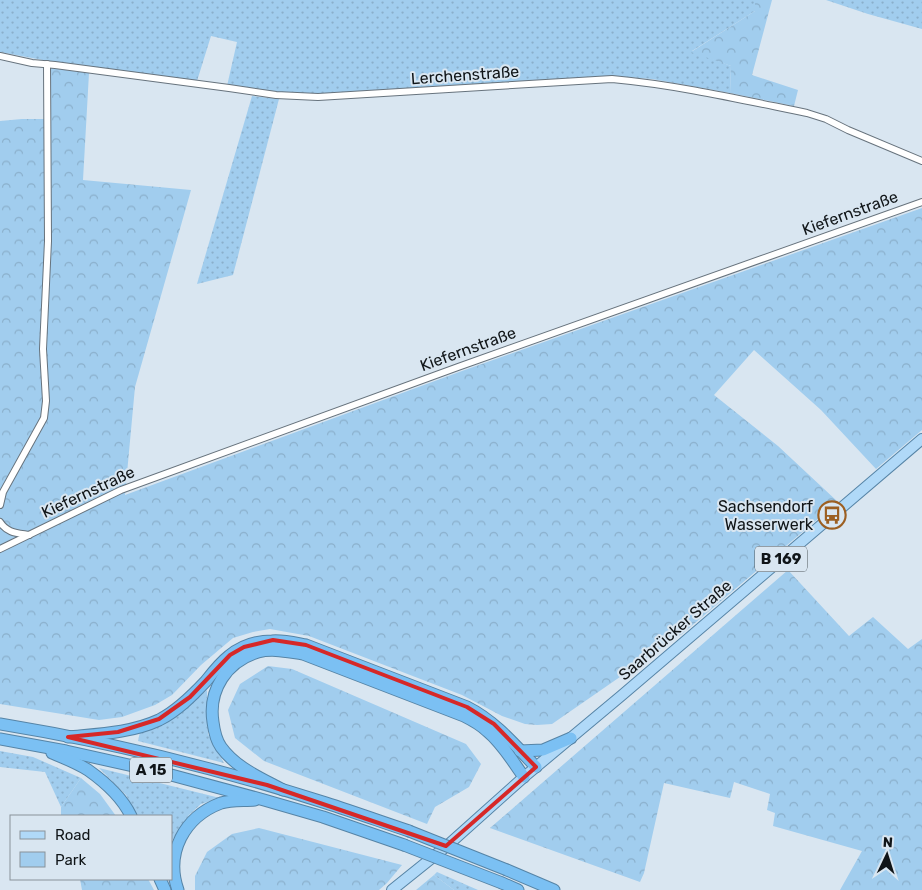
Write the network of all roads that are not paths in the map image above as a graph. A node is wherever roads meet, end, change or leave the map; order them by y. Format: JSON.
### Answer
{"nodes":[{"id":1,"x":0,"y":56,"type":"edge"},
{"id":2,"x":47,"y":64,"type":"junction"},
{"id":3,"x":922,"y":161,"type":"edge"},
{"id":4,"x":922,"y":202,"type":"edge"},
{"id":5,"x":922,"y":438,"type":"edge"},
{"id":6,"x":0,"y":505,"type":"edge"},
{"id":7,"x":0,"y":522,"type":"edge"},
{"id":8,"x":29,"y":535,"type":"junction"},
{"id":9,"x":0,"y":549,"type":"edge"},
{"id":10,"x":0,"y":724,"type":"edge"},
{"id":11,"x":68,"y":737,"type":"junction"},
{"id":12,"x":570,"y":738,"type":"junction"},
{"id":13,"x":0,"y":739,"type":"edge"},
{"id":14,"x":37,"y":745,"type":"junction"},
{"id":15,"x":520,"y":751,"type":"junction"},
{"id":16,"x":536,"y":767,"type":"junction"},
{"id":17,"x":524,"y":777,"type":"junction"},
{"id":18,"x":283,"y":790,"type":"junction"},
{"id":19,"x":264,"y":800,"type":"junction"},
{"id":20,"x":130,"y":815,"type":"edge"},
{"id":21,"x":178,"y":890,"type":"edge"},
{"id":22,"x":392,"y":890,"type":"edge"},
{"id":23,"x":518,"y":890,"type":"edge"},
{"id":24,"x":554,"y":890,"type":"edge"}],
"edges":[{"from":1,"to":2,"type":"street","name":"Lerchenstraße"},
{"from":2,"to":3,"type":"street","name":"Lerchenstraße"},
{"from":2,"to":6,"type":"street"},
{"from":4,"to":8,"type":"street","name":"Kiefernstraße"},
{"from":5,"to":12,"type":"main road","name":"Saarbrücker Straße","number":"B 169"},
{"from":7,"to":8,"type":"street","name":"Kiefernstraße"},
{"from":8,"to":9,"type":"street","name":"Kiefernstraße"},
{"from":10,"to":11,"type":"highway","number":"A 15"},
{"from":11,"to":15,"type":"highway"},
{"from":11,"to":18,"type":"highway","number":"A 15"},
{"from":12,"to":15,"type":"highway"},
{"from":12,"to":16,"type":"main road","name":"Saarbrücker Straße","number":"B 169"},
{"from":13,"to":14,"type":"highway","number":"A 15"},
{"from":14,"to":19,"type":"highway","number":"A 15"},
{"from":14,"to":20,"type":"highway"},
{"from":15,"to":16,"type":"highway"},
{"from":16,"to":17,"type":"main road","name":"Saarbrücker Straße","number":"B 169"},
{"from":17,"to":18,"type":"highway"},
{"from":17,"to":22,"type":"main road","name":"Saarbrücker Straße","number":"B 169"},
{"from":18,"to":24,"type":"highway","number":"A 15","bridge":true},
{"from":19,"to":21,"type":"highway"},
{"from":19,"to":23,"type":"highway","number":"A 15","bridge":true}]}
